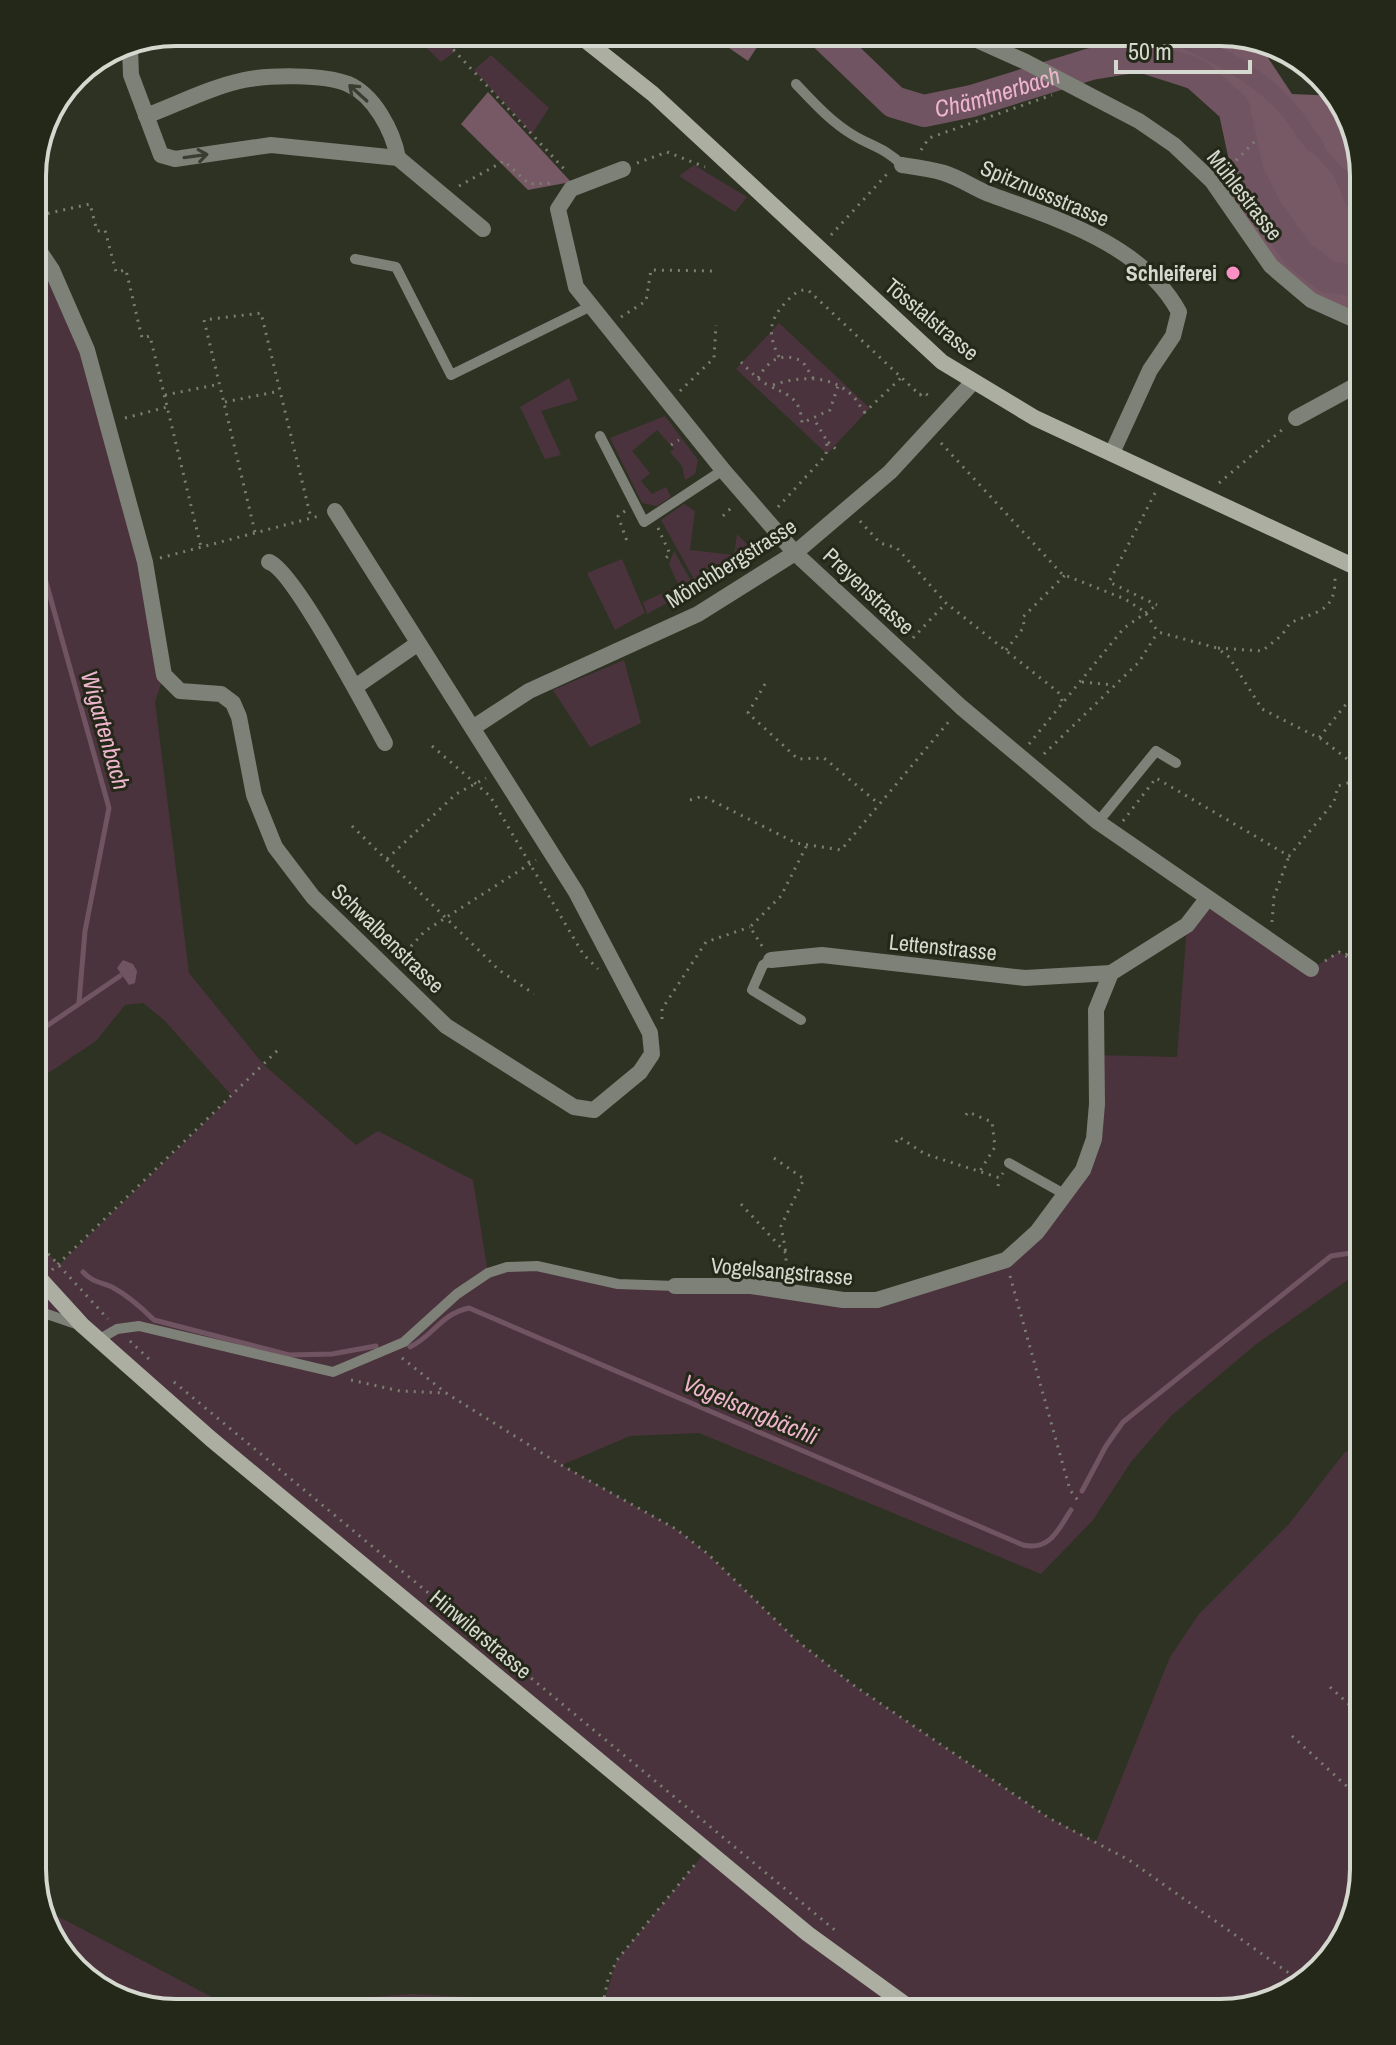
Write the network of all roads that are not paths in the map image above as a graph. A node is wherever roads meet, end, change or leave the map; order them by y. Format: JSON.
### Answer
{"nodes":[{"id":1,"x":596,"y":46,"type":"edge"},
{"id":2,"x":989,"y":46,"type":"edge"},
{"id":3,"x":130,"y":55,"type":"edge"},
{"id":4,"x":796,"y":84,"type":"dead end"},
{"id":5,"x":146,"y":116,"type":"junction"},
{"id":6,"x":398,"y":158,"type":"junction"},
{"id":7,"x":906,"y":166,"type":"joint"},
{"id":8,"x":623,"y":169,"type":"road end"},
{"id":9,"x":483,"y":229,"type":"dead end"},
{"id":10,"x":355,"y":259,"type":"dead end"},
{"id":11,"x":46,"y":261,"type":"edge"},
{"id":12,"x":591,"y":306,"type":"junction"},
{"id":13,"x":1350,"y":318,"type":"edge"},
{"id":14,"x":973,"y":382,"type":"junction"},
{"id":15,"x":1350,"y":389,"type":"edge"},
{"id":16,"x":1296,"y":418,"type":"road end"},
{"id":17,"x":600,"y":436,"type":"dead end"},
{"id":18,"x":1112,"y":453,"type":"junction"},
{"id":19,"x":723,"y":470,"type":"junction"},
{"id":20,"x":335,"y":511,"type":"road end"},
{"id":21,"x":795,"y":553,"type":"junction"},
{"id":22,"x":269,"y":562,"type":"dead end"},
{"id":23,"x":1350,"y":564,"type":"edge"},
{"id":24,"x":417,"y":644,"type":"junction"},
{"id":25,"x":355,"y":687,"type":"junction"},
{"id":26,"x":474,"y":727,"type":"junction"},
{"id":27,"x":385,"y":743,"type":"dead end"},
{"id":28,"x":1176,"y":763,"type":"dead end"},
{"id":29,"x":1098,"y":822,"type":"junction"},
{"id":30,"x":1207,"y":899,"type":"junction"},
{"id":31,"x":771,"y":960,"type":"joint"},
{"id":32,"x":1311,"y":969,"type":"road end"},
{"id":33,"x":1111,"y":973,"type":"junction"},
{"id":34,"x":801,"y":1020,"type":"dead end"},
{"id":35,"x":1009,"y":1163,"type":"road end"},
{"id":36,"x":1066,"y":1195,"type":"junction"},
{"id":37,"x":46,"y":1285,"type":"edge"},
{"id":38,"x":675,"y":1286,"type":"joint"},
{"id":39,"x":46,"y":1313,"type":"edge"},
{"id":40,"x":82,"y":1325,"type":"junction"},
{"id":41,"x":98,"y":1340,"type":"junction"},
{"id":42,"x":897,"y":1999,"type":"edge"}],
"edges":[{"from":1,"to":14,"type":"main road","name":"Tösstalstrasse"},
{"from":2,"to":13,"type":"street","name":"Mühlestrasse"},
{"from":3,"to":5,"type":"street"},
{"from":4,"to":7,"type":"lane"},
{"from":5,"to":6,"type":"street","one_way":true},
{"from":6,"to":5,"type":"street","one_way":true},
{"from":6,"to":9,"type":"street"},
{"from":7,"to":18,"type":"street","name":"Spitznussstrasse"},
{"from":8,"to":12,"type":"street","name":"Preyenstrasse"},
{"from":10,"to":12,"type":"lane"},
{"from":11,"to":26,"type":"street","name":"Schwalbenstrasse"},
{"from":12,"to":19,"type":"street","name":"Preyenstrasse"},
{"from":14,"to":18,"type":"main road","name":"Tösstalstrasse"},
{"from":14,"to":21,"type":"street","name":"Mönchbergstrasse"},
{"from":15,"to":16,"type":"street"},
{"from":17,"to":19,"type":"lane"},
{"from":18,"to":23,"type":"main road","name":"Tösstalstrasse"},
{"from":19,"to":21,"type":"street","name":"Preyenstrasse"},
{"from":20,"to":24,"type":"street","name":"Schwalbenstrasse"},
{"from":21,"to":26,"type":"street","name":"Mönchbergstrasse"},
{"from":21,"to":29,"type":"street","name":"Preyenstrasse"},
{"from":22,"to":25,"type":"street"},
{"from":24,"to":25,"type":"street"},
{"from":24,"to":26,"type":"street","name":"Schwalbenstrasse"},
{"from":25,"to":27,"type":"street"},
{"from":28,"to":29,"type":"lane"},
{"from":29,"to":30,"type":"street","name":"Preyenstrasse"},
{"from":30,"to":32,"type":"street","name":"Preyenstrasse"},
{"from":30,"to":33,"type":"street"},
{"from":31,"to":33,"type":"street","name":"Lettenstrasse"},
{"from":31,"to":34,"type":"lane"},
{"from":33,"to":36,"type":"street","name":"Vogelsangstrasse"},
{"from":35,"to":36,"type":"lane"},
{"from":36,"to":38,"type":"street","name":"Vogelsangstrasse"},
{"from":37,"to":40,"type":"main road","name":"Hinwilerstrasse"},
{"from":38,"to":41,"type":"lane","name":"Vogelsangstrasse"},
{"from":39,"to":40,"type":"lane"},
{"from":40,"to":41,"type":"main road","name":"Hinwilerstrasse"},
{"from":41,"to":42,"type":"main road","name":"Hinwilerstrasse"}]}
